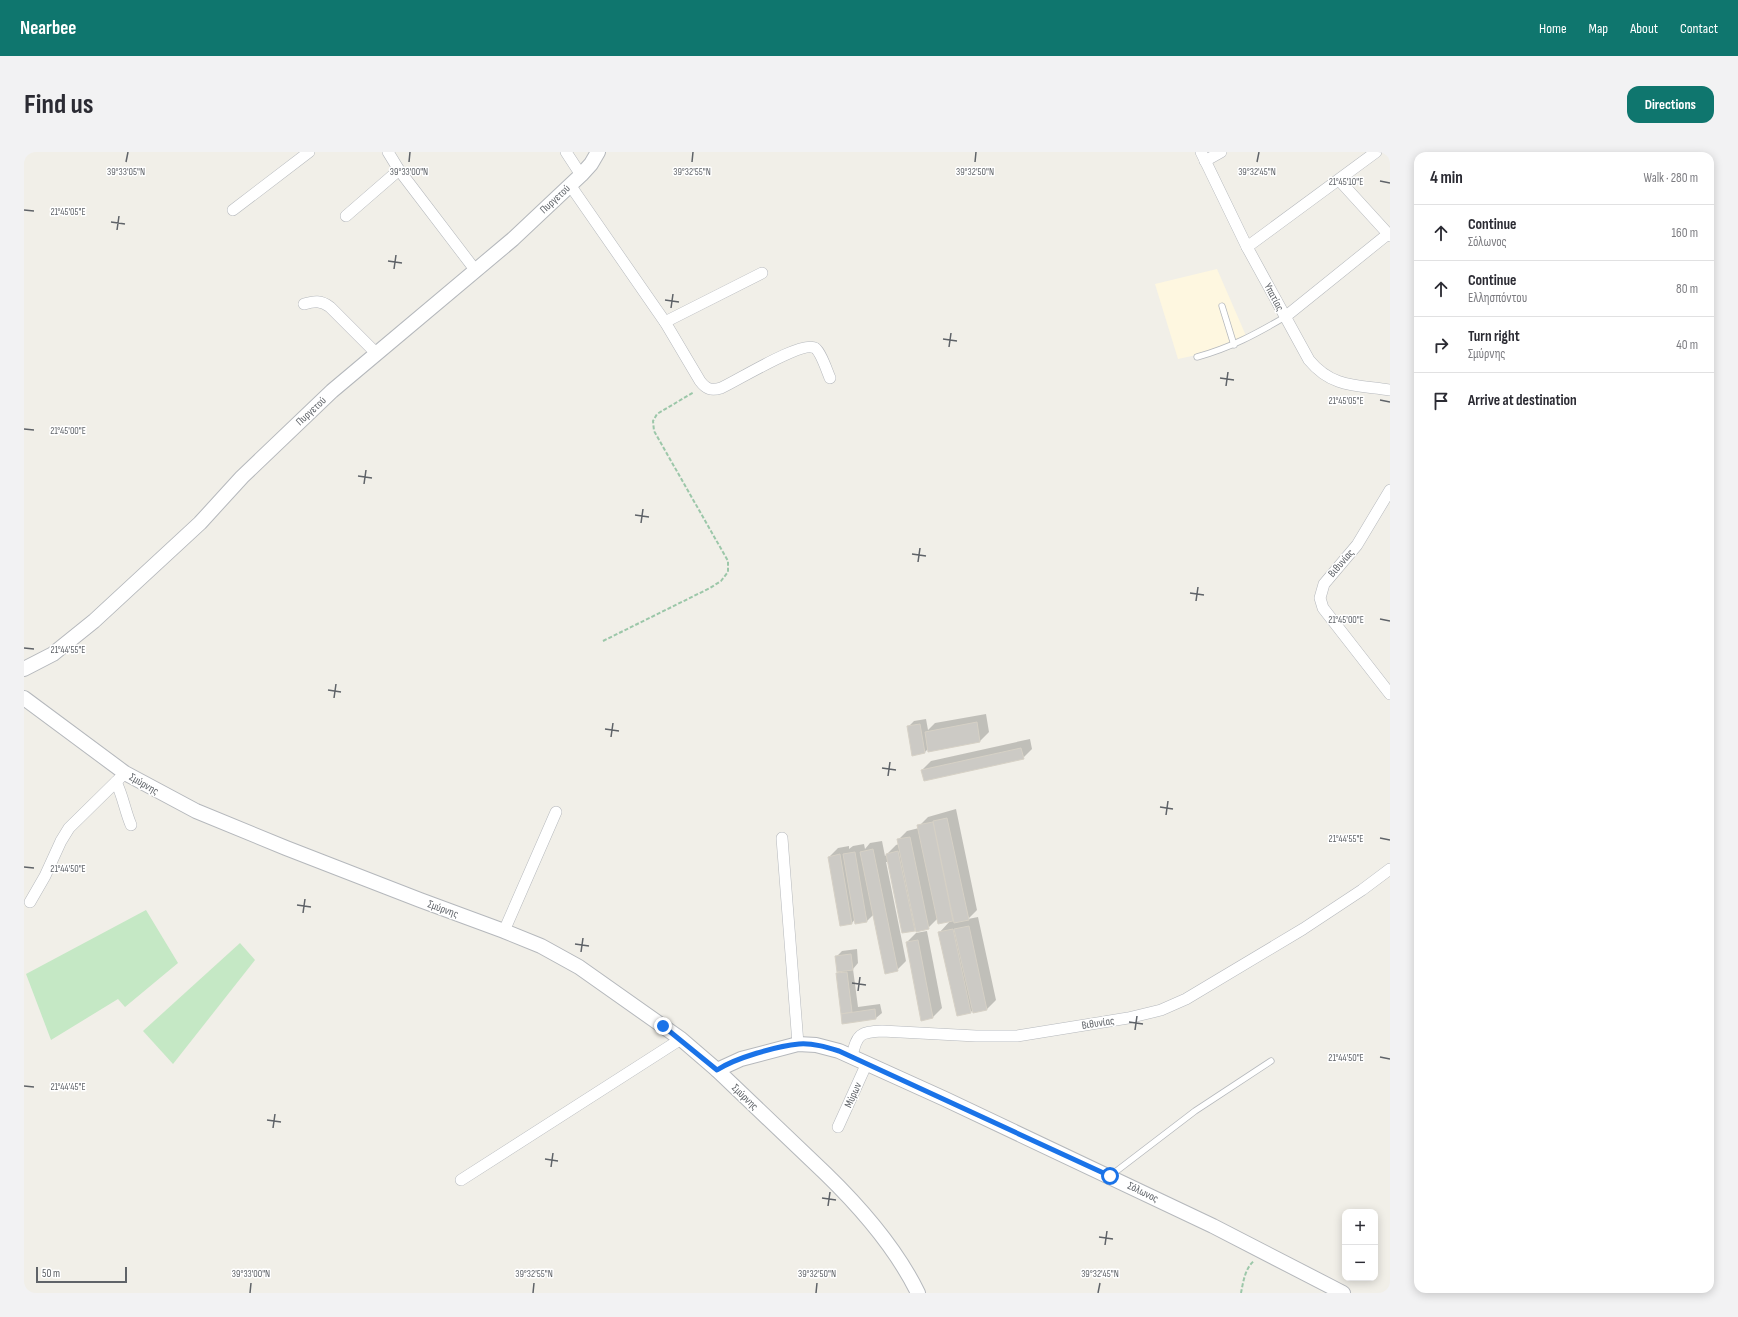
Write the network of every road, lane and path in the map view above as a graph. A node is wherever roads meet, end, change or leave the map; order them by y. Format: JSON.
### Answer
{"nodes":[{"id":1,"x":309,"y":152,"type":"edge"},
{"id":2,"x":388,"y":152,"type":"edge"},
{"id":3,"x":566,"y":152,"type":"edge"},
{"id":4,"x":598,"y":152,"type":"edge"},
{"id":5,"x":1221,"y":152,"type":"edge"},
{"id":6,"x":1376,"y":152,"type":"edge"},
{"id":7,"x":1203,"y":157,"type":"edge"},
{"id":8,"x":400,"y":170,"type":"junction"},
{"id":9,"x":581,"y":175,"type":"junction"},
{"id":10,"x":1339,"y":180,"type":"junction"},
{"id":11,"x":570,"y":185,"type":"junction"},
{"id":12,"x":233,"y":210,"type":"dead end"},
{"id":13,"x":346,"y":216,"type":"dead end"},
{"id":14,"x":1389,"y":235,"type":"edge"},
{"id":15,"x":1247,"y":247,"type":"junction"},
{"id":16,"x":476,"y":271,"type":"junction"},
{"id":17,"x":762,"y":273,"type":"dead end"},
{"id":18,"x":304,"y":304,"type":"dead end"},
{"id":19,"x":1222,"y":306,"type":"dead end"},
{"id":20,"x":1285,"y":317,"type":"junction"},
{"id":21,"x":665,"y":322,"type":"junction"},
{"id":22,"x":1234,"y":345,"type":"junction"},
{"id":23,"x":376,"y":353,"type":"junction"},
{"id":24,"x":1197,"y":357,"type":"dead end"},
{"id":25,"x":830,"y":378,"type":"dead end"},
{"id":26,"x":703,"y":384,"type":"junction"},
{"id":27,"x":1390,"y":390,"type":"edge"},
{"id":28,"x":1390,"y":490,"type":"edge"},
{"id":29,"x":603,"y":641,"type":"dead end"},
{"id":30,"x":24,"y":669,"type":"edge"},
{"id":31,"x":1390,"y":694,"type":"edge"},
{"id":32,"x":24,"y":698,"type":"edge"},
{"id":33,"x":121,"y":777,"type":"junction"},
{"id":34,"x":556,"y":812,"type":"dead end"},
{"id":35,"x":131,"y":825,"type":"dead end"},
{"id":36,"x":782,"y":838,"type":"dead end"},
{"id":37,"x":1390,"y":869,"type":"edge"},
{"id":38,"x":30,"y":902,"type":"dead end"},
{"id":39,"x":504,"y":931,"type":"junction"},
{"id":40,"x":681,"y":1040,"type":"junction"},
{"id":41,"x":798,"y":1044,"type":"junction"},
{"id":42,"x":852,"y":1056,"type":"junction"},
{"id":43,"x":1271,"y":1061,"type":"dead end"},
{"id":44,"x":867,"y":1063,"type":"junction"},
{"id":45,"x":717,"y":1070,"type":"junction"},
{"id":46,"x":838,"y":1127,"type":"dead end"},
{"id":47,"x":1110,"y":1176,"type":"junction"},
{"id":48,"x":461,"y":1180,"type":"dead end"},
{"id":49,"x":1266,"y":1252,"type":"junction"},
{"id":50,"x":918,"y":1293,"type":"edge"},
{"id":51,"x":1241,"y":1293,"type":"edge"},
{"id":52,"x":1343,"y":1293,"type":"edge"}],
"edges":[{"from":1,"to":12,"type":"street"},
{"from":2,"to":8,"type":"street"},
{"from":3,"to":9,"type":"street"},
{"from":4,"to":9,"type":"street","name":"Πυργετού"},
{"from":5,"to":7,"type":"street"},
{"from":6,"to":10,"type":"street"},
{"from":7,"to":15,"type":"street","name":"Υπατίας"},
{"from":8,"to":13,"type":"street"},
{"from":8,"to":16,"type":"street"},
{"from":9,"to":11,"type":"street","name":"Πυργετού"},
{"from":10,"to":14,"type":"street"},
{"from":10,"to":15,"type":"street"},
{"from":11,"to":16,"type":"street","name":"Πυργετού"},
{"from":11,"to":21,"type":"street"},
{"from":14,"to":20,"type":"street"},
{"from":15,"to":20,"type":"street","name":"Υπατίας"},
{"from":16,"to":23,"type":"street","name":"Πυργετού"},
{"from":17,"to":21,"type":"street"},
{"from":18,"to":23,"type":"street"},
{"from":19,"to":22,"type":"lane"},
{"from":20,"to":22,"type":"lane"},
{"from":20,"to":27,"type":"street","name":"Υπατίας"},
{"from":21,"to":26,"type":"street"},
{"from":22,"to":24,"type":"lane"},
{"from":23,"to":30,"type":"street","name":"Πυργετού"},
{"from":25,"to":26,"type":"street"},
{"from":26,"to":29,"type":"path"},
{"from":28,"to":31,"type":"street","name":"Βιθυνίας"},
{"from":32,"to":33,"type":"street","name":"Σμύρνης"},
{"from":33,"to":35,"type":"street"},
{"from":33,"to":38,"type":"street"},
{"from":33,"to":39,"type":"street","name":"Σμύρνης"},
{"from":34,"to":39,"type":"street"},
{"from":36,"to":41,"type":"street"},
{"from":37,"to":42,"type":"street","name":"Βιθυνίας"},
{"from":39,"to":40,"type":"street","name":"Σμύρνης"},
{"from":40,"to":45,"type":"street","name":"Σμύρνης"},
{"from":40,"to":48,"type":"street"},
{"from":41,"to":42,"type":"street","name":"Σόλωνος"},
{"from":41,"to":45,"type":"street"},
{"from":42,"to":44,"type":"street","name":"Σόλωνος"},
{"from":43,"to":47,"type":"lane"},
{"from":44,"to":46,"type":"street","name":"Μύρων"},
{"from":44,"to":47,"type":"street","name":"Σόλωνος"},
{"from":45,"to":50,"type":"street","name":"Σμύρνης"},
{"from":47,"to":49,"type":"street","name":"Σόλωνος"},
{"from":49,"to":51,"type":"path"},
{"from":49,"to":52,"type":"street","name":"Σόλωνος"}]}
